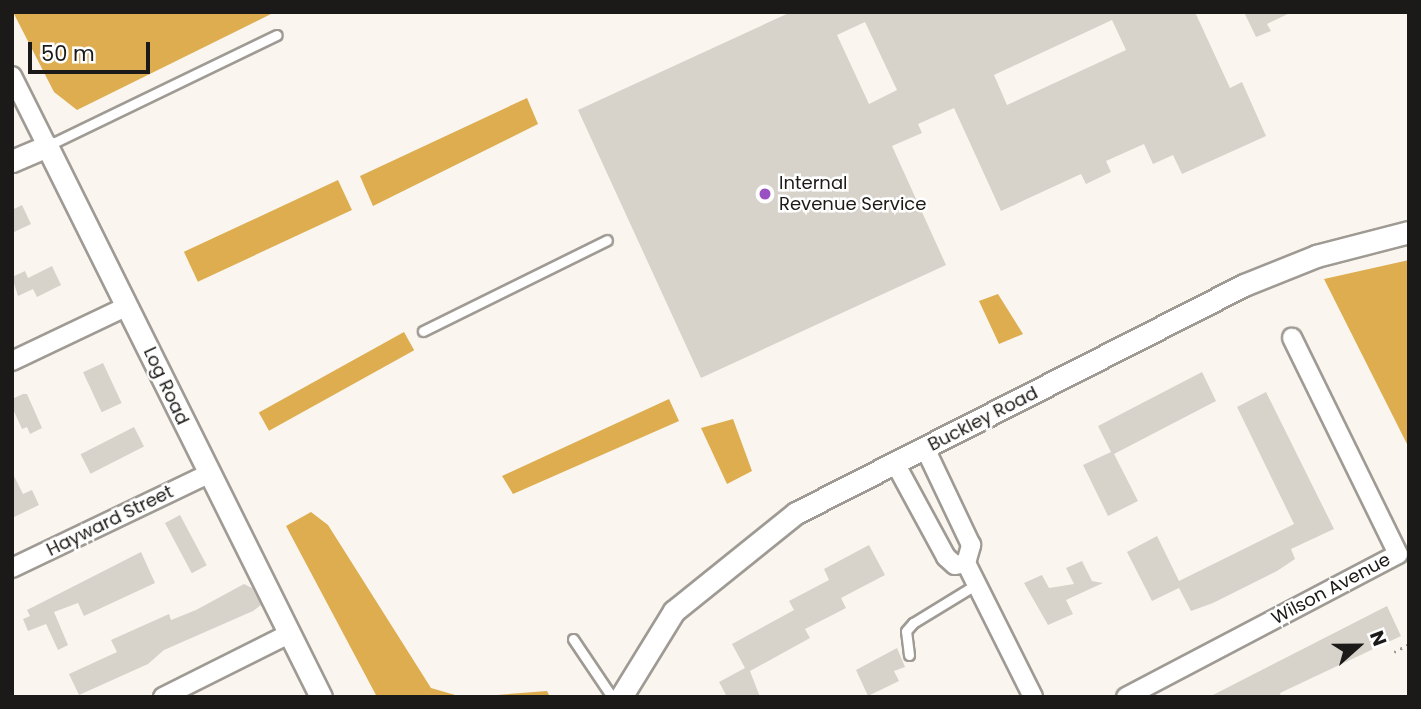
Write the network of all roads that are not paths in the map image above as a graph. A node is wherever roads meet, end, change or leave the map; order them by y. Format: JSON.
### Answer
{"nodes":[{"id":1,"x":277,"y":35,"type":"dead end"},
{"id":2,"x":12,"y":76,"type":"edge"},
{"id":3,"x":47,"y":146,"type":"junction"},
{"id":4,"x":12,"y":161,"type":"edge"},
{"id":5,"x":1409,"y":232,"type":"edge"},
{"id":6,"x":607,"y":240,"type":"dead end"},
{"id":7,"x":128,"y":306,"type":"junction"},
{"id":8,"x":422,"y":331,"type":"dead end"},
{"id":9,"x":1292,"y":338,"type":"dead end"},
{"id":10,"x":12,"y":362,"type":"edge"},
{"id":11,"x":925,"y":448,"type":"junction"},
{"id":12,"x":895,"y":463,"type":"junction"},
{"id":13,"x":208,"y":474,"type":"junction"},
{"id":14,"x":966,"y":563,"type":"junction"},
{"id":15,"x":12,"y":568,"type":"edge"},
{"id":16,"x":977,"y":584,"type":"junction"},
{"id":17,"x":289,"y":634,"type":"junction"},
{"id":18,"x":573,"y":639,"type":"dead end"},
{"id":19,"x":909,"y":655,"type":"dead end"},
{"id":20,"x":163,"y":697,"type":"edge"},
{"id":21,"x":321,"y":697,"type":"edge"},
{"id":22,"x":612,"y":697,"type":"edge"},
{"id":23,"x":621,"y":697,"type":"edge"},
{"id":24,"x":1032,"y":697,"type":"edge"},
{"id":25,"x":1126,"y":697,"type":"edge"}],
"edges":[{"from":1,"to":3,"type":"lane"},
{"from":2,"to":3,"type":"street","name":"Log Road"},
{"from":3,"to":4,"type":"street"},
{"from":3,"to":7,"type":"street","name":"Log Road"},
{"from":5,"to":11,"type":"street","name":"Buckley Road"},
{"from":6,"to":8,"type":"lane"},
{"from":7,"to":10,"type":"street"},
{"from":7,"to":13,"type":"street","name":"Log Road"},
{"from":9,"to":25,"type":"street","name":"Wilson Avenue"},
{"from":11,"to":12,"type":"street","name":"Buckley Road"},
{"from":11,"to":14,"type":"street"},
{"from":12,"to":14,"type":"street"},
{"from":12,"to":23,"type":"street","name":"Buckley Road"},
{"from":13,"to":15,"type":"street","name":"Hayward Street"},
{"from":13,"to":17,"type":"street","name":"Log Road"},
{"from":14,"to":16,"type":"street"},
{"from":16,"to":19,"type":"lane"},
{"from":16,"to":24,"type":"street"},
{"from":17,"to":20,"type":"street"},
{"from":17,"to":21,"type":"street","name":"Log Road"},
{"from":18,"to":22,"type":"lane"}]}
